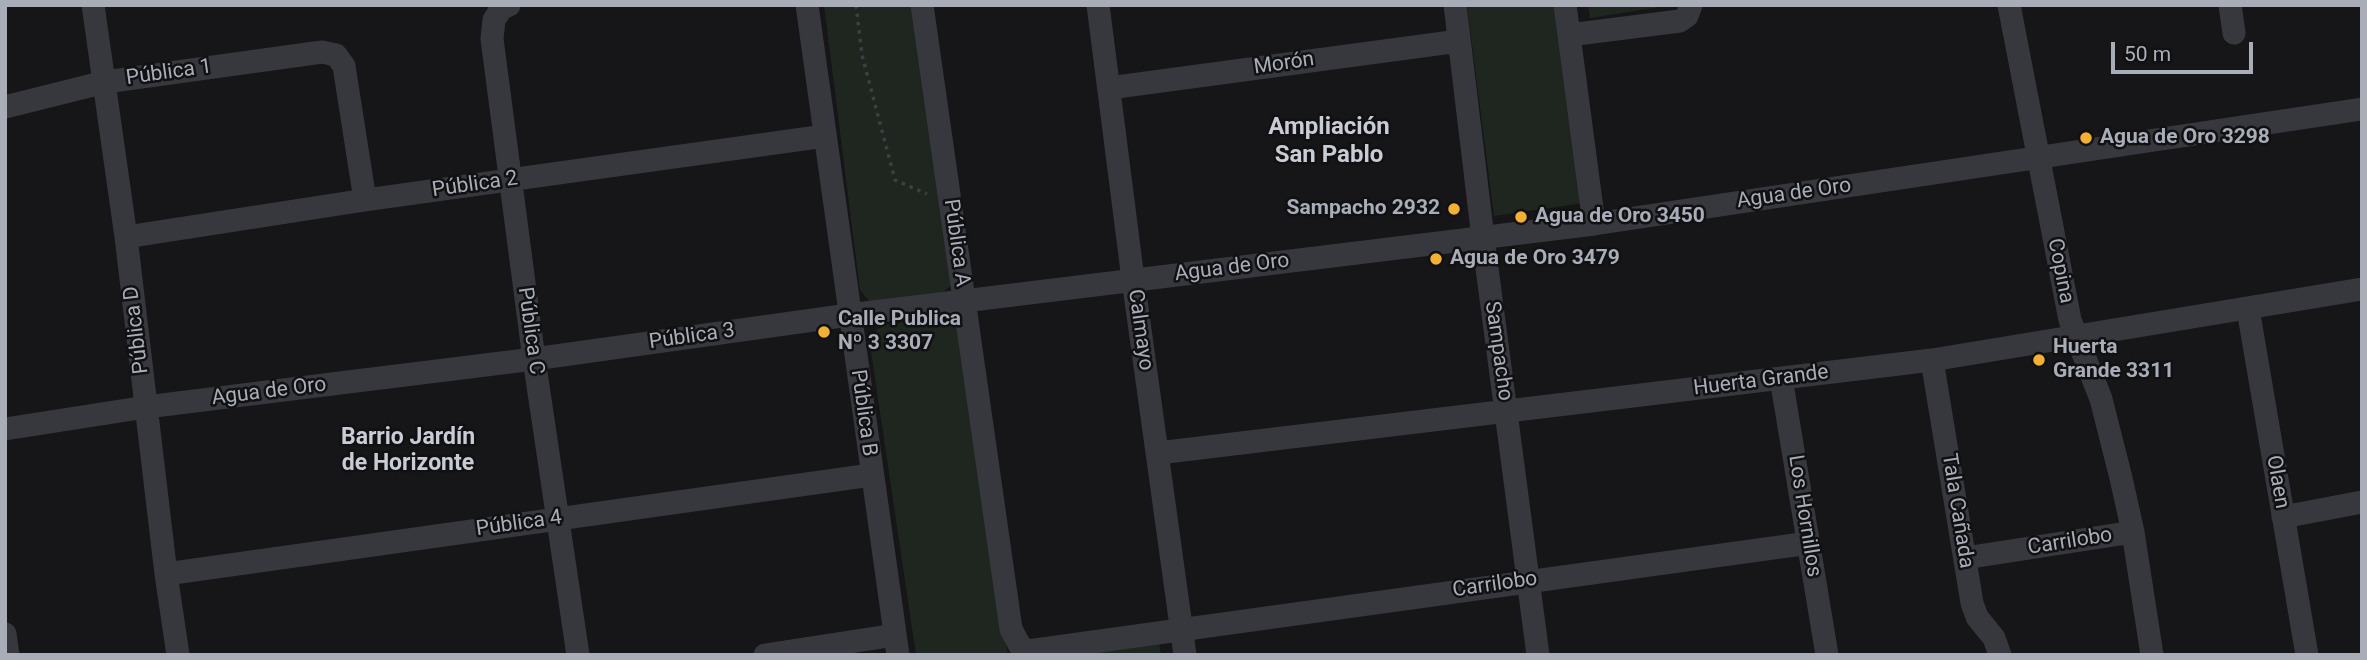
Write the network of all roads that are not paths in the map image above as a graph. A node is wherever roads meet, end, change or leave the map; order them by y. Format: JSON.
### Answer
{"nodes":[{"id":1,"x":93,"y":5,"type":"edge"},
{"id":2,"x":807,"y":5,"type":"edge"},
{"id":3,"x":922,"y":5,"type":"edge"},
{"id":4,"x":1098,"y":5,"type":"edge"},
{"id":5,"x":1455,"y":5,"type":"edge"},
{"id":6,"x":1565,"y":5,"type":"edge"},
{"id":7,"x":2009,"y":5,"type":"edge"},
{"id":8,"x":2230,"y":5,"type":"edge"},
{"id":9,"x":505,"y":7,"type":"edge"},
{"id":10,"x":1689,"y":11,"type":"edge"},
{"id":11,"x":2234,"y":33,"type":"dead end"},
{"id":12,"x":1569,"y":35,"type":"junction"},
{"id":13,"x":1459,"y":41,"type":"junction"},
{"id":14,"x":104,"y":82,"type":"junction"},
{"id":15,"x":1109,"y":88,"type":"junction"},
{"id":16,"x":5,"y":107,"type":"edge"},
{"id":17,"x":2362,"y":109,"type":"edge"},
{"id":18,"x":825,"y":136,"type":"junction"},
{"id":19,"x":2038,"y":158,"type":"junction"},
{"id":20,"x":510,"y":180,"type":"junction"},
{"id":21,"x":365,"y":200,"type":"junction"},
{"id":22,"x":1594,"y":223,"type":"junction"},
{"id":23,"x":126,"y":237,"type":"junction"},
{"id":24,"x":1483,"y":238,"type":"junction"},
{"id":25,"x":1133,"y":279,"type":"junction"},
{"id":26,"x":2362,"y":289,"type":"edge"},
{"id":27,"x":964,"y":300,"type":"junction"},
{"id":28,"x":2248,"y":309,"type":"junction"},
{"id":29,"x":849,"y":315,"type":"junction"},
{"id":30,"x":2075,"y":336,"type":"junction"},
{"id":31,"x":534,"y":359,"type":"junction"},
{"id":32,"x":1932,"y":360,"type":"junction"},
{"id":33,"x":1781,"y":378,"type":"junction"},
{"id":34,"x":146,"y":407,"type":"junction"},
{"id":35,"x":1507,"y":411,"type":"junction"},
{"id":36,"x":5,"y":429,"type":"edge"},
{"id":37,"x":1158,"y":453,"type":"junction"},
{"id":38,"x":871,"y":475,"type":"junction"},
{"id":39,"x":2362,"y":502,"type":"edge"},
{"id":40,"x":2283,"y":517,"type":"junction"},
{"id":41,"x":558,"y":519,"type":"junction"},
{"id":42,"x":2133,"y":532,"type":"junction"},
{"id":43,"x":1809,"y":543,"type":"junction"},
{"id":44,"x":1965,"y":558,"type":"junction"},
{"id":45,"x":166,"y":574,"type":"junction"},
{"id":46,"x":1528,"y":580,"type":"junction"},
{"id":47,"x":1182,"y":629,"type":"junction"},
{"id":48,"x":5,"y":634,"type":"edge"},
{"id":49,"x":896,"y":645,"type":"edge"},
{"id":50,"x":1020,"y":646,"type":"joint"},
{"id":51,"x":8,"y":655,"type":"edge"},
{"id":52,"x":178,"y":655,"type":"edge"},
{"id":53,"x":578,"y":655,"type":"edge"},
{"id":54,"x":765,"y":655,"type":"edge"},
{"id":55,"x":1185,"y":655,"type":"edge"},
{"id":56,"x":1538,"y":655,"type":"edge"},
{"id":57,"x":1827,"y":655,"type":"edge"},
{"id":58,"x":2000,"y":655,"type":"edge"},
{"id":59,"x":2152,"y":655,"type":"edge"},
{"id":60,"x":2306,"y":655,"type":"edge"}],
"edges":[{"from":1,"to":14,"type":"street","name":"Pública D"},
{"from":2,"to":18,"type":"street","name":"Pública B"},
{"from":3,"to":27,"type":"street","name":"Pública A"},
{"from":4,"to":15,"type":"street","name":"Calmayo"},
{"from":5,"to":13,"type":"street","name":"Sampacho"},
{"from":6,"to":12,"type":"street"},
{"from":7,"to":19,"type":"street","name":"Copina"},
{"from":8,"to":11,"type":"street"},
{"from":9,"to":20,"type":"street","name":"Pública C"},
{"from":10,"to":12,"type":"street"},
{"from":12,"to":22,"type":"street"},
{"from":13,"to":15,"type":"street","name":"Morón"},
{"from":13,"to":24,"type":"street","name":"Sampacho"},
{"from":14,"to":16,"type":"street","name":"Pública 1"},
{"from":14,"to":21,"type":"street","name":"Pública 1"},
{"from":14,"to":23,"type":"street","name":"Pública D"},
{"from":15,"to":25,"type":"street","name":"Calmayo"},
{"from":17,"to":19,"type":"street","name":"Agua de Oro"},
{"from":18,"to":20,"type":"street","name":"Pública 2"},
{"from":18,"to":29,"type":"street","name":"Pública B"},
{"from":19,"to":22,"type":"street","name":"Agua de Oro"},
{"from":19,"to":30,"type":"street","name":"Copina"},
{"from":20,"to":21,"type":"street","name":"Pública 2"},
{"from":20,"to":31,"type":"street","name":"Pública C"},
{"from":21,"to":23,"type":"street","name":"Pública 2"},
{"from":22,"to":24,"type":"street","name":"Agua de Oro"},
{"from":23,"to":34,"type":"street","name":"Pública D"},
{"from":24,"to":25,"type":"street","name":"Agua de Oro"},
{"from":24,"to":35,"type":"street","name":"Sampacho"},
{"from":25,"to":27,"type":"street","name":"Agua de Oro"},
{"from":25,"to":37,"type":"street","name":"Calmayo"},
{"from":26,"to":28,"type":"street","name":"Huerta Grande"},
{"from":27,"to":29,"type":"street","name":"Agua de Oro"},
{"from":27,"to":50,"type":"street","name":"Pública A"},
{"from":28,"to":30,"type":"street","name":"Huerta Grande"},
{"from":28,"to":40,"type":"street","name":"Olaen"},
{"from":29,"to":31,"type":"street","name":"Pública 3"},
{"from":29,"to":38,"type":"street","name":"Pública B"},
{"from":30,"to":32,"type":"street","name":"Huerta Grande"},
{"from":30,"to":42,"type":"street","name":"Copina"},
{"from":31,"to":34,"type":"street","name":"Agua de Oro"},
{"from":31,"to":41,"type":"street","name":"Pública C"},
{"from":32,"to":33,"type":"street","name":"Huerta Grande"},
{"from":32,"to":44,"type":"street","name":"Tala Cañada"},
{"from":33,"to":35,"type":"street","name":"Huerta Grande"},
{"from":33,"to":43,"type":"street","name":"Los Hornillos"},
{"from":34,"to":36,"type":"street","name":"Agua de Oro"},
{"from":34,"to":45,"type":"street","name":"Pública D"},
{"from":35,"to":37,"type":"street","name":"Huerta Grande"},
{"from":35,"to":46,"type":"street","name":"Sampacho"},
{"from":37,"to":47,"type":"street","name":"Calmayo"},
{"from":38,"to":41,"type":"street","name":"Pública 4"},
{"from":38,"to":49,"type":"street","name":"Pública B"},
{"from":39,"to":40,"type":"street"},
{"from":40,"to":60,"type":"street","name":"Olaen"},
{"from":41,"to":45,"type":"street","name":"Pública 4"},
{"from":41,"to":53,"type":"street","name":"Pública C"},
{"from":42,"to":44,"type":"street","name":"Carrilobo"},
{"from":42,"to":59,"type":"street","name":"Copina"},
{"from":43,"to":46,"type":"street","name":"Carrilobo"},
{"from":43,"to":57,"type":"street","name":"Los Hornillos"},
{"from":44,"to":58,"type":"street","name":"Tala Cañada"},
{"from":45,"to":52,"type":"street","name":"Pública D"},
{"from":46,"to":47,"type":"street","name":"Carrilobo"},
{"from":46,"to":56,"type":"street","name":"Sampacho"},
{"from":47,"to":50,"type":"street","name":"Carrilobo"},
{"from":47,"to":55,"type":"street","name":"Calmayo"},
{"from":48,"to":51,"type":"street"},
{"from":49,"to":54,"type":"street"}]}
